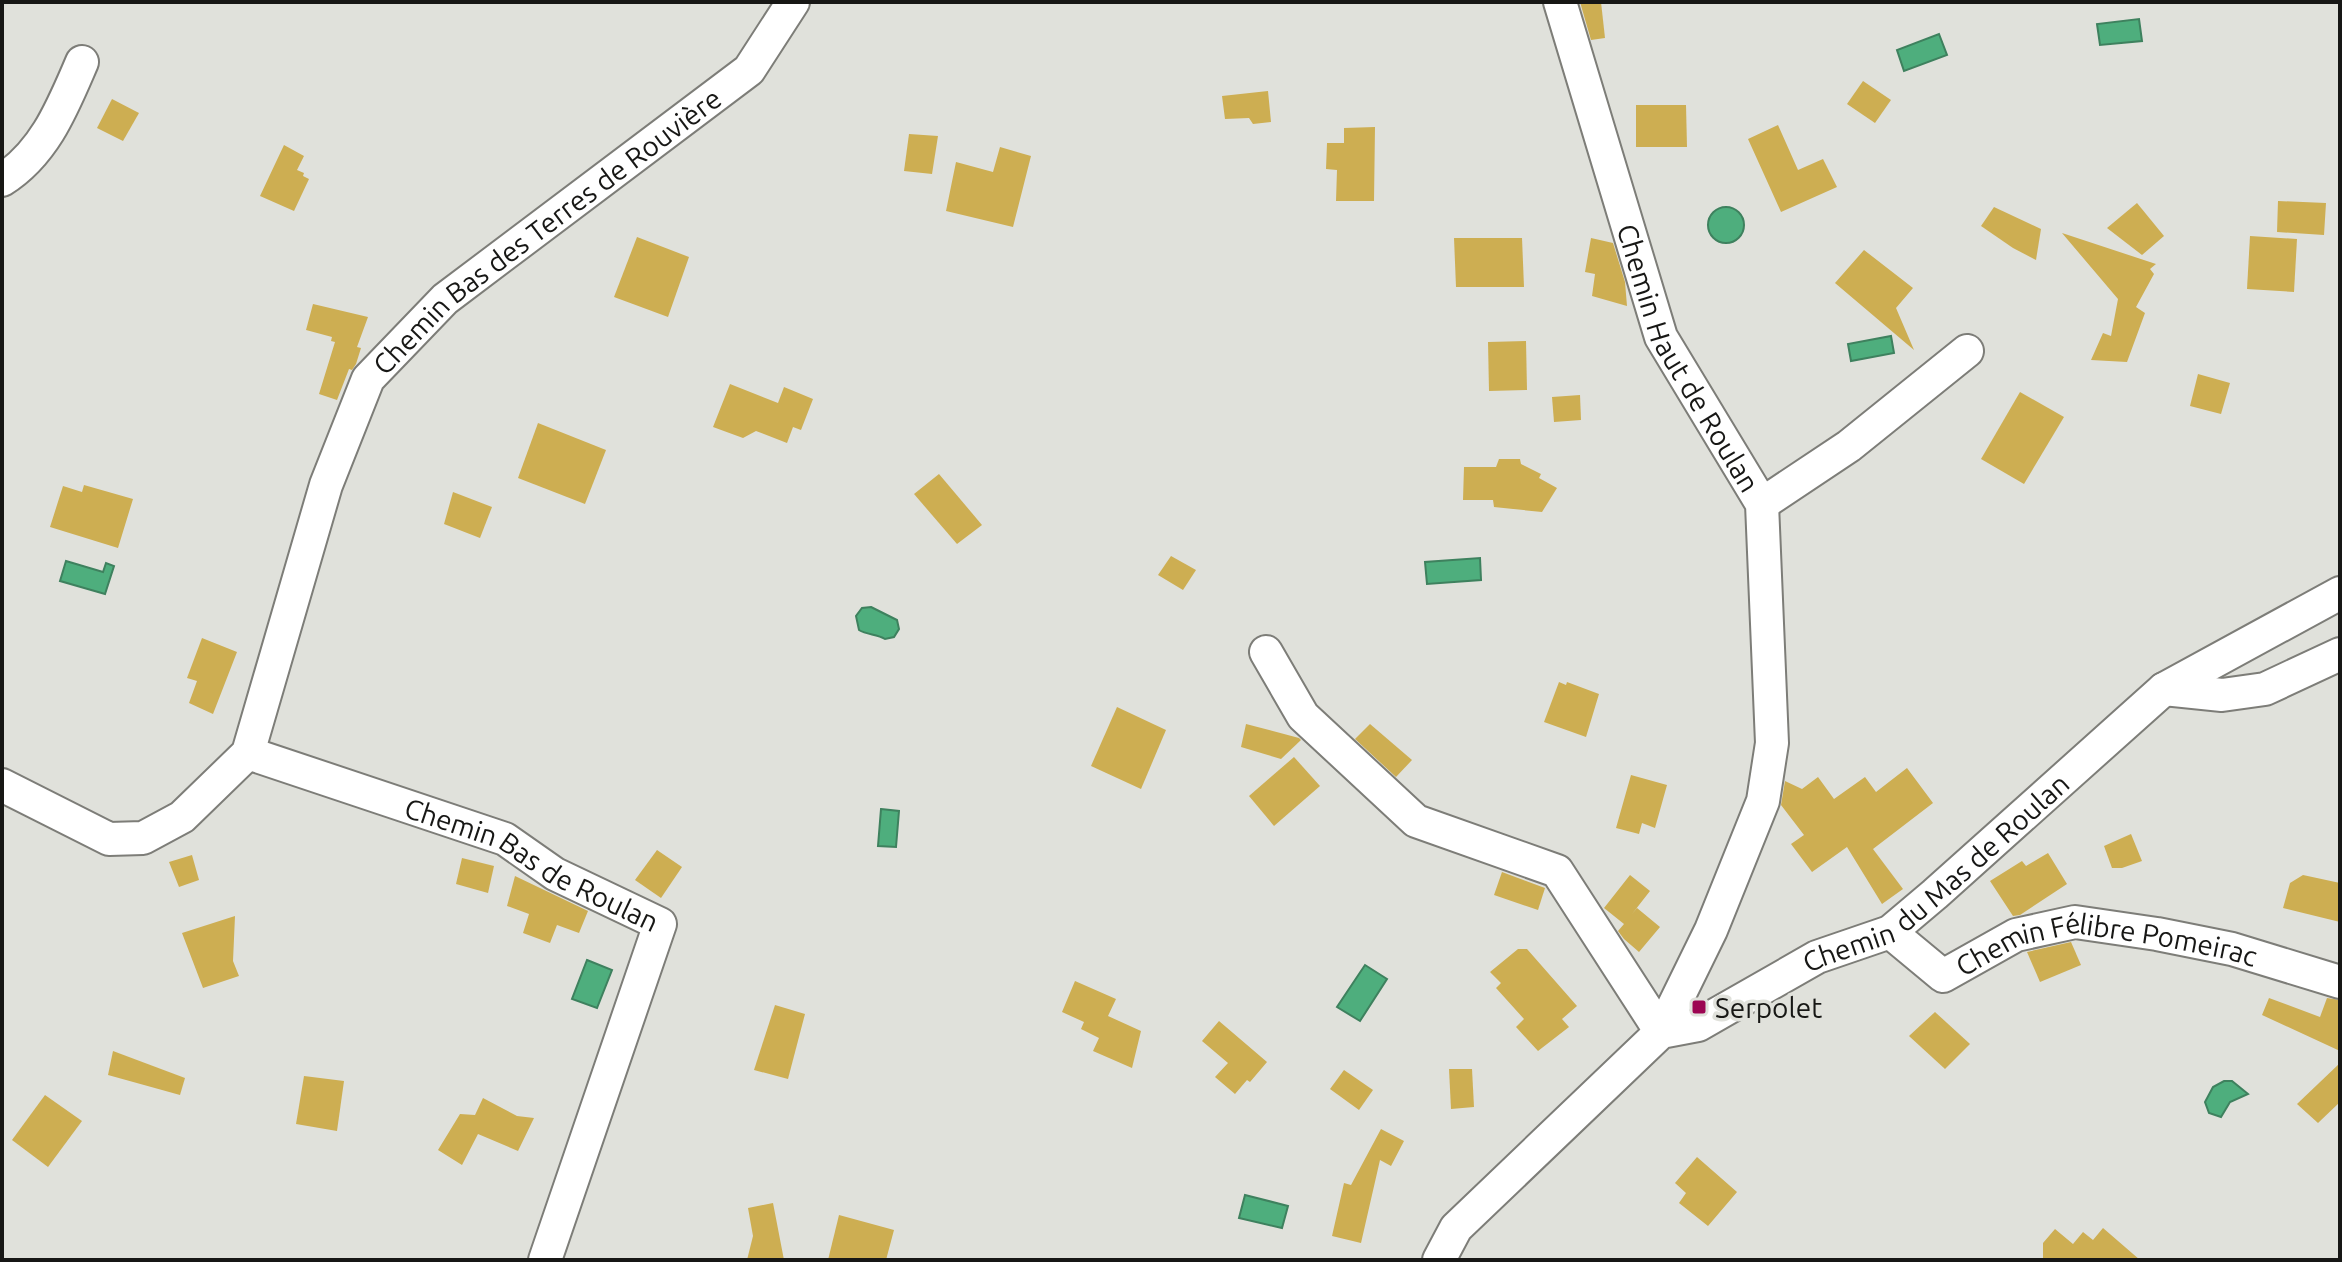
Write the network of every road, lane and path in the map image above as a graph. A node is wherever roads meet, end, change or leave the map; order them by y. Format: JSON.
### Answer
{"nodes":[{"id":1,"x":793,"y":2,"type":"edge"},
{"id":2,"x":1560,"y":2,"type":"edge"},
{"id":3,"x":82,"y":62,"type":"dead end"},
{"id":4,"x":2,"y":180,"type":"edge"},
{"id":5,"x":1967,"y":351,"type":"dead end"},
{"id":6,"x":1762,"y":504,"type":"junction"},
{"id":7,"x":2340,"y":593,"type":"edge"},
{"id":8,"x":1266,"y":652,"type":"dead end"},
{"id":9,"x":2340,"y":654,"type":"edge"},
{"id":10,"x":2164,"y":689,"type":"junction"},
{"id":11,"x":248,"y":753,"type":"junction"},
{"id":12,"x":2,"y":785,"type":"edge"},
{"id":13,"x":1890,"y":932,"type":"junction"},
{"id":14,"x":2340,"y":982,"type":"edge"},
{"id":15,"x":1661,"y":1032,"type":"junction"},
{"id":16,"x":545,"y":1260,"type":"edge"},
{"id":17,"x":1439,"y":1260,"type":"edge"}],
"edges":[{"from":1,"to":11,"type":"street","name":"Chemin Bas des Terres de Rouvière"},
{"from":2,"to":6,"type":"street","name":"Chemin Haut de Roulan"},
{"from":3,"to":4,"type":"street"},
{"from":5,"to":6,"type":"street"},
{"from":6,"to":15,"type":"street","name":"Chemin Haut de Roulan"},
{"from":7,"to":10,"type":"street","name":"Chemin du Mas de Roulan"},
{"from":8,"to":15,"type":"street"},
{"from":9,"to":10,"type":"street"},
{"from":10,"to":13,"type":"street","name":"Chemin du Mas de Roulan"},
{"from":11,"to":12,"type":"street","name":"Chemin Bas des Terres de Rouvière"},
{"from":11,"to":16,"type":"street","name":"Chemin Bas de Roulan"},
{"from":13,"to":14,"type":"street","name":"Chemin Félibre Pomeirac"},
{"from":13,"to":15,"type":"street","name":"Chemin du Mas de Roulan"},
{"from":15,"to":17,"type":"street"}]}
